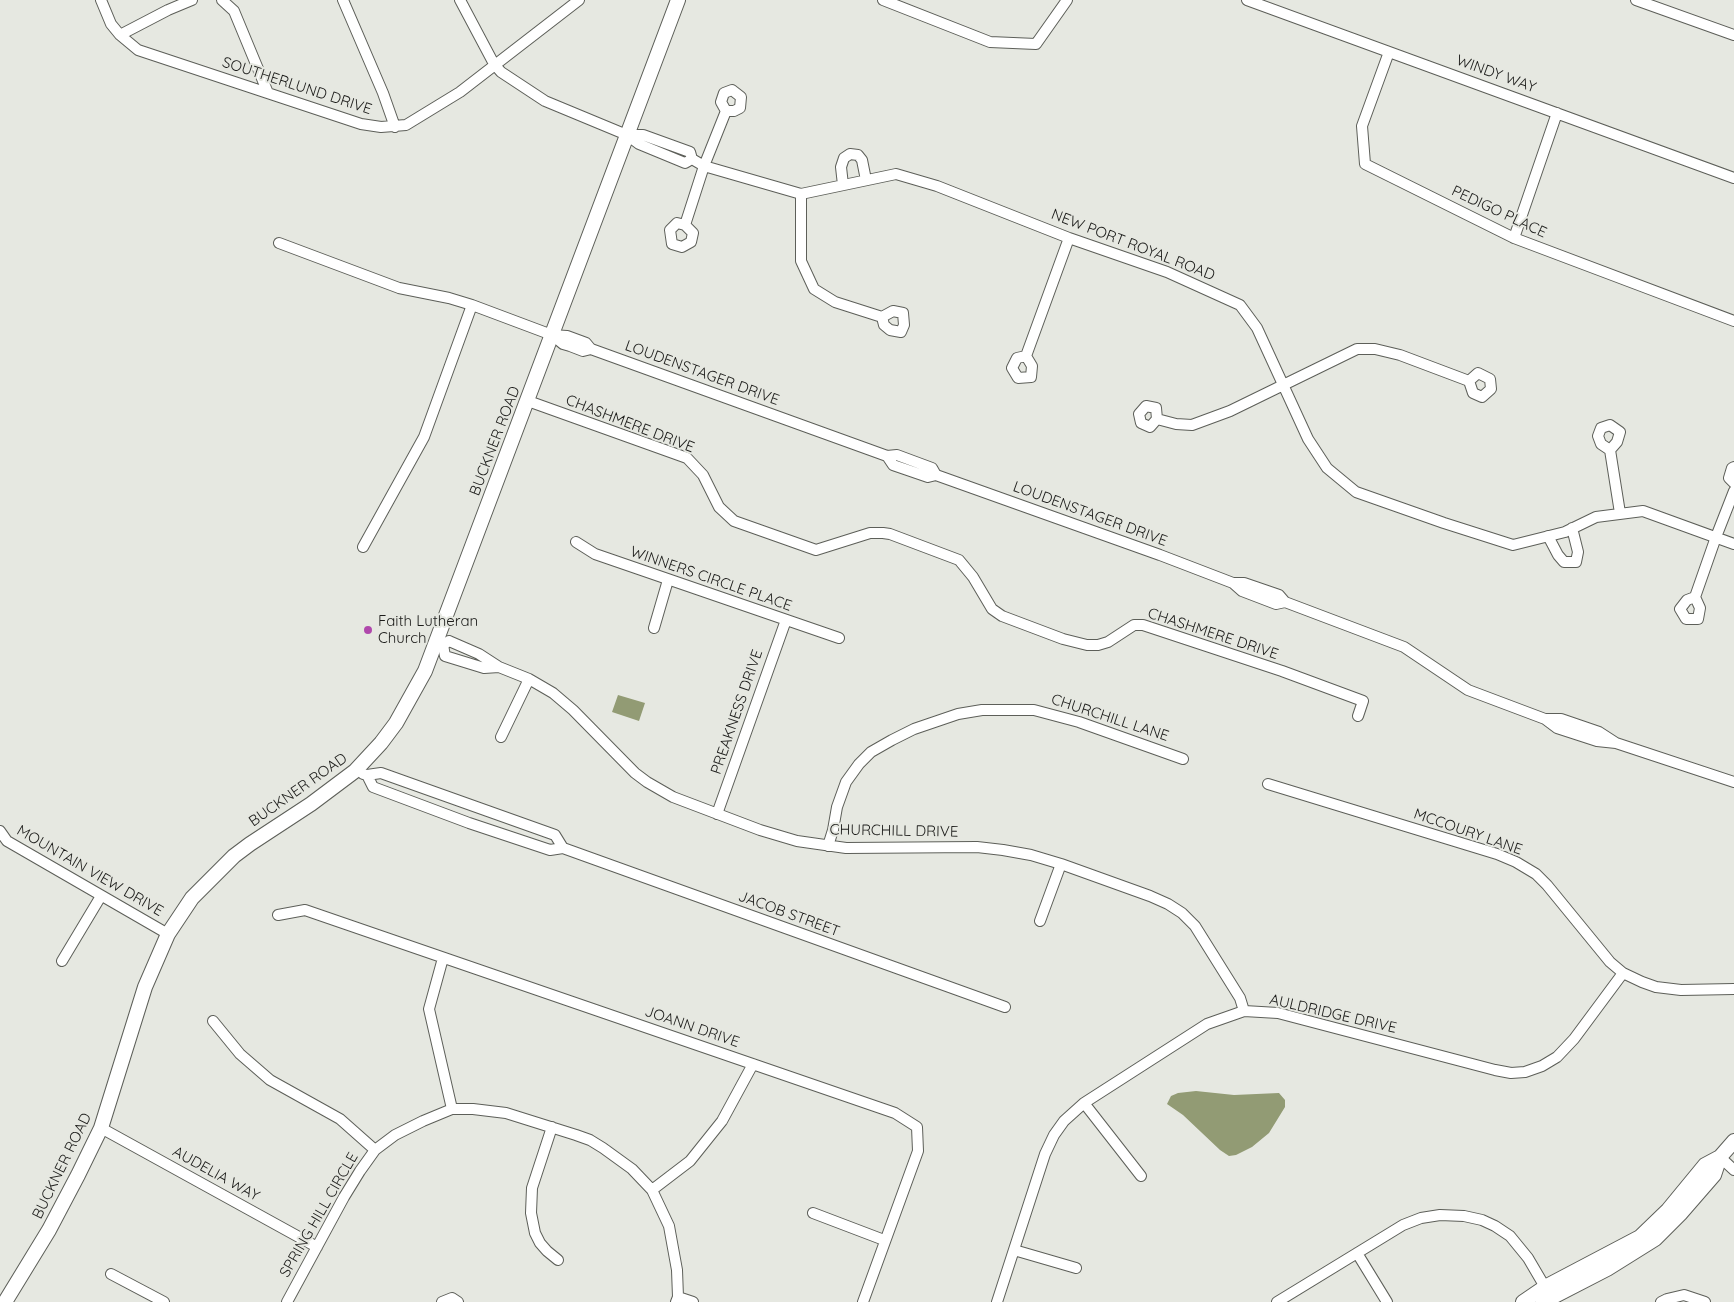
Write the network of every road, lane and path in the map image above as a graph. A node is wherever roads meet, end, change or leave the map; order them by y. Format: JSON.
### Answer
{"nodes":[{"id":1,"x":101,"y":0,"type":"edge"},
{"id":2,"x":192,"y":0,"type":"edge"},
{"id":3,"x":222,"y":0,"type":"edge"},
{"id":4,"x":343,"y":0,"type":"edge"},
{"id":5,"x":460,"y":0,"type":"edge"},
{"id":6,"x":579,"y":0,"type":"edge"},
{"id":7,"x":678,"y":0,"type":"edge"},
{"id":8,"x":883,"y":0,"type":"edge"},
{"id":9,"x":1067,"y":0,"type":"edge"},
{"id":10,"x":1247,"y":0,"type":"edge"},
{"id":11,"x":1636,"y":0,"type":"edge"},
{"id":12,"x":120,"y":35,"type":"junction"},
{"id":13,"x":1734,"y":35,"type":"edge"},
{"id":14,"x":1389,"y":52,"type":"junction"},
{"id":15,"x":494,"y":64,"type":"junction"},
{"id":16,"x":268,"y":93,"type":"junction"},
{"id":17,"x":726,"y":111,"type":"dead end"},
{"id":18,"x":1557,"y":112,"type":"junction"},
{"id":19,"x":395,"y":126,"type":"junction"},
{"id":20,"x":626,"y":134,"type":"junction"},
{"id":21,"x":704,"y":166,"type":"junction"},
{"id":22,"x":1734,"y":178,"type":"edge"},
{"id":23,"x":866,"y":180,"type":"junction"},
{"id":24,"x":843,"y":185,"type":"junction"},
{"id":25,"x":801,"y":194,"type":"junction"},
{"id":26,"x":685,"y":225,"type":"dead end"},
{"id":27,"x":1069,"y":238,"type":"junction"},
{"id":28,"x":1514,"y":238,"type":"junction"},
{"id":29,"x":279,"y":243,"type":"dead end"},
{"id":30,"x":472,"y":306,"type":"junction"},
{"id":31,"x":882,"y":317,"type":"dead end"},
{"id":32,"x":1734,"y":322,"type":"edge"},
{"id":33,"x":552,"y":335,"type":"junction"},
{"id":34,"x":1026,"y":356,"type":"dead end"},
{"id":35,"x":1470,"y":382,"type":"dead end"},
{"id":36,"x":1284,"y":384,"type":"junction"},
{"id":37,"x":528,"y":401,"type":"junction"},
{"id":38,"x":1157,"y":419,"type":"dead end"},
{"id":39,"x":1610,"y":450,"type":"dead end"},
{"id":40,"x":1734,"y":467,"type":"edge"},
{"id":41,"x":1734,"y":484,"type":"edge"},
{"id":42,"x":1734,"y":491,"type":"edge"},
{"id":43,"x":1620,"y":513,"type":"junction"},
{"id":44,"x":1572,"y":528,"type":"junction"},
{"id":45,"x":1548,"y":536,"type":"junction"},
{"id":46,"x":1716,"y":537,"type":"junction"},
{"id":47,"x":576,"y":542,"type":"dead end"},
{"id":48,"x":1734,"y":544,"type":"edge"},
{"id":49,"x":363,"y":547,"type":"dead end"},
{"id":50,"x":668,"y":580,"type":"junction"},
{"id":51,"x":1695,"y":597,"type":"dead end"},
{"id":52,"x":786,"y":620,"type":"junction"},
{"id":53,"x":654,"y":628,"type":"dead end"},
{"id":54,"x":839,"y":638,"type":"dead end"},
{"id":55,"x":440,"y":644,"type":"junction"},
{"id":56,"x":499,"y":668,"type":"junction"},
{"id":57,"x":529,"y":679,"type":"junction"},
{"id":58,"x":1358,"y":716,"type":"dead end"},
{"id":59,"x":501,"y":737,"type":"dead end"},
{"id":60,"x":1183,"y":759,"type":"dead end"},
{"id":61,"x":361,"y":773,"type":"junction"},
{"id":62,"x":1734,"y":782,"type":"edge"},
{"id":63,"x":1268,"y":784,"type":"dead end"},
{"id":64,"x":717,"y":814,"type":"junction"},
{"id":65,"x":0,"y":831,"type":"edge"},
{"id":66,"x":828,"y":846,"type":"junction"},
{"id":67,"x":564,"y":848,"type":"junction"},
{"id":68,"x":1061,"y":864,"type":"junction"},
{"id":69,"x":101,"y":896,"type":"junction"},
{"id":70,"x":278,"y":915,"type":"dead end"},
{"id":71,"x":1040,"y":921,"type":"dead end"},
{"id":72,"x":168,"y":934,"type":"junction"},
{"id":73,"x":443,"y":958,"type":"junction"},
{"id":74,"x":62,"y":960,"type":"dead end"},
{"id":75,"x":1623,"y":973,"type":"junction"},
{"id":76,"x":1734,"y":989,"type":"edge"},
{"id":77,"x":1005,"y":1007,"type":"dead end"},
{"id":78,"x":1244,"y":1011,"type":"junction"},
{"id":79,"x":213,"y":1021,"type":"dead end"},
{"id":80,"x":753,"y":1064,"type":"junction"},
{"id":81,"x":1084,"y":1103,"type":"junction"},
{"id":82,"x":452,"y":1109,"type":"junction"},
{"id":83,"x":552,"y":1127,"type":"junction"},
{"id":84,"x":100,"y":1128,"type":"junction"},
{"id":85,"x":1734,"y":1141,"type":"edge"},
{"id":86,"x":375,"y":1150,"type":"junction"},
{"id":87,"x":1720,"y":1158,"type":"junction"},
{"id":88,"x":1734,"y":1170,"type":"edge"},
{"id":89,"x":1141,"y":1176,"type":"dead end"},
{"id":90,"x":652,"y":1190,"type":"junction"},
{"id":91,"x":813,"y":1213,"type":"dead end"},
{"id":92,"x":884,"y":1240,"type":"junction"},
{"id":93,"x":317,"y":1247,"type":"junction"},
{"id":94,"x":1014,"y":1250,"type":"junction"},
{"id":95,"x":1357,"y":1253,"type":"junction"},
{"id":96,"x":558,"y":1260,"type":"dead end"},
{"id":97,"x":1076,"y":1268,"type":"dead end"},
{"id":98,"x":111,"y":1274,"type":"dead end"},
{"id":99,"x":1550,"y":1298,"type":"edge"},
{"id":100,"x":677,"y":1300,"type":"edge"},
{"id":101,"x":5,"y":1302,"type":"edge"},
{"id":102,"x":164,"y":1302,"type":"edge"},
{"id":103,"x":286,"y":1302,"type":"edge"},
{"id":104,"x":442,"y":1302,"type":"edge"},
{"id":105,"x":458,"y":1302,"type":"edge"},
{"id":106,"x":693,"y":1302,"type":"edge"},
{"id":107,"x":863,"y":1302,"type":"edge"},
{"id":108,"x":997,"y":1302,"type":"edge"},
{"id":109,"x":1277,"y":1302,"type":"edge"},
{"id":110,"x":1386,"y":1302,"type":"edge"},
{"id":111,"x":1523,"y":1302,"type":"edge"},
{"id":112,"x":1661,"y":1302,"type":"edge"},
{"id":113,"x":1705,"y":1302,"type":"edge"}],
"edges":[{"from":1,"to":12,"type":"street","name":"SOUTHERLUND DRIVE"},
{"from":2,"to":12,"type":"street"},
{"from":3,"to":16,"type":"street"},
{"from":4,"to":19,"type":"street"},
{"from":5,"to":15,"type":"street","name":"NEW PORT ROYAL ROAD"},
{"from":6,"to":15,"type":"street","name":"SOUTHERLUND DRIVE"},
{"from":7,"to":20,"type":"street","name":"BUCKNER ROAD"},
{"from":8,"to":9,"type":"street"},
{"from":10,"to":14,"type":"street","name":"WINDY WAY"},
{"from":11,"to":13,"type":"street"},
{"from":12,"to":16,"type":"street","name":"SOUTHERLUND DRIVE"},
{"from":14,"to":18,"type":"street","name":"WINDY WAY"},
{"from":14,"to":28,"type":"street","name":"PEDIGO PLACE"},
{"from":15,"to":19,"type":"street","name":"SOUTHERLUND DRIVE"},
{"from":15,"to":20,"type":"street","name":"NEW PORT ROYAL ROAD"},
{"from":16,"to":19,"type":"street","name":"SOUTHERLUND DRIVE"},
{"from":17,"to":21,"type":"street"},
{"from":18,"to":22,"type":"street","name":"WINDY WAY"},
{"from":18,"to":28,"type":"street"},
{"from":20,"to":21,"type":"street","name":"NEW PORT ROYAL ROAD"},
{"from":20,"to":33,"type":"street","name":"BUCKNER ROAD"},
{"from":21,"to":25,"type":"street","name":"NEW PORT ROYAL ROAD"},
{"from":21,"to":26,"type":"street"},
{"from":23,"to":24,"type":"street","name":"NEW PORT ROYAL ROAD"},
{"from":23,"to":24,"type":"street"},
{"from":23,"to":27,"type":"street","name":"NEW PORT ROYAL ROAD"},
{"from":24,"to":25,"type":"street","name":"NEW PORT ROYAL ROAD"},
{"from":25,"to":31,"type":"street"},
{"from":27,"to":34,"type":"street"},
{"from":27,"to":36,"type":"street","name":"NEW PORT ROYAL ROAD"},
{"from":28,"to":32,"type":"street","name":"PEDIGO PLACE"},
{"from":29,"to":30,"type":"street","name":"LOUDENSTAGER DRIVE"},
{"from":30,"to":33,"type":"street","name":"LOUDENSTAGER DRIVE"},
{"from":30,"to":49,"type":"street"},
{"from":33,"to":37,"type":"street","name":"BUCKNER ROAD"},
{"from":33,"to":62,"type":"street","name":"LOUDENSTAGER DRIVE"},
{"from":35,"to":36,"type":"street"},
{"from":36,"to":38,"type":"street"},
{"from":36,"to":45,"type":"street","name":"NEW PORT ROYAL ROAD"},
{"from":37,"to":55,"type":"street","name":"BUCKNER ROAD"},
{"from":37,"to":58,"type":"street","name":"CHASHMERE DRIVE"},
{"from":39,"to":43,"type":"street"},
{"from":40,"to":41,"type":"street"},
{"from":42,"to":46,"type":"street"},
{"from":43,"to":44,"type":"street","name":"NEW PORT ROYAL ROAD"},
{"from":43,"to":46,"type":"street","name":"NEW PORT ROYAL ROAD"},
{"from":44,"to":45,"type":"street","name":"NEW PORT ROYAL ROAD"},
{"from":44,"to":45,"type":"street"},
{"from":46,"to":48,"type":"street","name":"NEW PORT ROYAL ROAD"},
{"from":46,"to":51,"type":"street"},
{"from":47,"to":50,"type":"street","name":"WINNERS CIRCLE PLACE"},
{"from":50,"to":52,"type":"street","name":"WINNERS CIRCLE PLACE"},
{"from":50,"to":53,"type":"street"},
{"from":52,"to":54,"type":"street","name":"WINNERS CIRCLE PLACE"},
{"from":52,"to":64,"type":"street","name":"PREAKNESS DRIVE"},
{"from":55,"to":56,"type":"street","name":"CHURCHILL DRIVE"},
{"from":55,"to":56,"type":"street","name":"CHURCHILL DRIVE"},
{"from":55,"to":61,"type":"street","name":"BUCKNER ROAD"},
{"from":56,"to":57,"type":"street","name":"CHURCHILL DRIVE"},
{"from":57,"to":59,"type":"street"},
{"from":57,"to":64,"type":"street","name":"CHURCHILL DRIVE"},
{"from":60,"to":66,"type":"street","name":"CHURCHILL LANE"},
{"from":61,"to":67,"type":"street","name":"JACOB STREET"},
{"from":61,"to":67,"type":"street","name":"JACOB STREET"},
{"from":61,"to":72,"type":"street","name":"BUCKNER ROAD"},
{"from":63,"to":75,"type":"street","name":"MCCOURY LANE"},
{"from":64,"to":66,"type":"street","name":"CHURCHILL DRIVE"},
{"from":65,"to":69,"type":"street","name":"MOUNTAIN VIEW DRIVE"},
{"from":66,"to":68,"type":"street","name":"CHURCHILL DRIVE"},
{"from":67,"to":77,"type":"street","name":"JACOB STREET"},
{"from":68,"to":71,"type":"street"},
{"from":68,"to":78,"type":"street","name":"CHURCHILL DRIVE"},
{"from":69,"to":72,"type":"street","name":"MOUNTAIN VIEW DRIVE"},
{"from":69,"to":74,"type":"street"},
{"from":70,"to":73,"type":"street","name":"JOANN DRIVE"},
{"from":72,"to":84,"type":"street","name":"BUCKNER ROAD"},
{"from":73,"to":80,"type":"street","name":"JOANN DRIVE"},
{"from":73,"to":82,"type":"street"},
{"from":75,"to":76,"type":"street","name":"MCCOURY LANE"},
{"from":75,"to":78,"type":"street","name":"AULDRIDGE DRIVE"},
{"from":78,"to":81,"type":"street","name":"AULDRIDGE DRIVE"},
{"from":79,"to":86,"type":"street"},
{"from":80,"to":90,"type":"street"},
{"from":80,"to":92,"type":"street","name":"JOANN DRIVE"},
{"from":81,"to":89,"type":"street"},
{"from":81,"to":94,"type":"street","name":"AULDRIDGE DRIVE"},
{"from":82,"to":83,"type":"street","name":"SPRING HILL CIRCLE"},
{"from":82,"to":86,"type":"street","name":"SPRING HILL CIRCLE"},
{"from":83,"to":90,"type":"street","name":"SPRING HILL CIRCLE"},
{"from":83,"to":96,"type":"street"},
{"from":84,"to":93,"type":"street","name":"AUDELIA WAY"},
{"from":84,"to":101,"type":"street","name":"BUCKNER ROAD"},
{"from":85,"to":87,"type":"street"},
{"from":86,"to":93,"type":"street","name":"SPRING HILL CIRCLE"},
{"from":87,"to":88,"type":"street"},
{"from":87,"to":99,"type":"street"},
{"from":90,"to":100,"type":"street","name":"SPRING HILL CIRCLE"},
{"from":91,"to":92,"type":"street"},
{"from":92,"to":107,"type":"street","name":"JOANN DRIVE"},
{"from":93,"to":103,"type":"street","name":"SPRING HILL CIRCLE"},
{"from":94,"to":97,"type":"street"},
{"from":94,"to":108,"type":"street","name":"AULDRIDGE DRIVE"},
{"from":95,"to":99,"type":"street"},
{"from":95,"to":109,"type":"street"},
{"from":95,"to":110,"type":"street"},
{"from":98,"to":102,"type":"street"},
{"from":99,"to":111,"type":"street"},
{"from":100,"to":106,"type":"street"},
{"from":104,"to":105,"type":"street"},
{"from":112,"to":113,"type":"street"}]}
